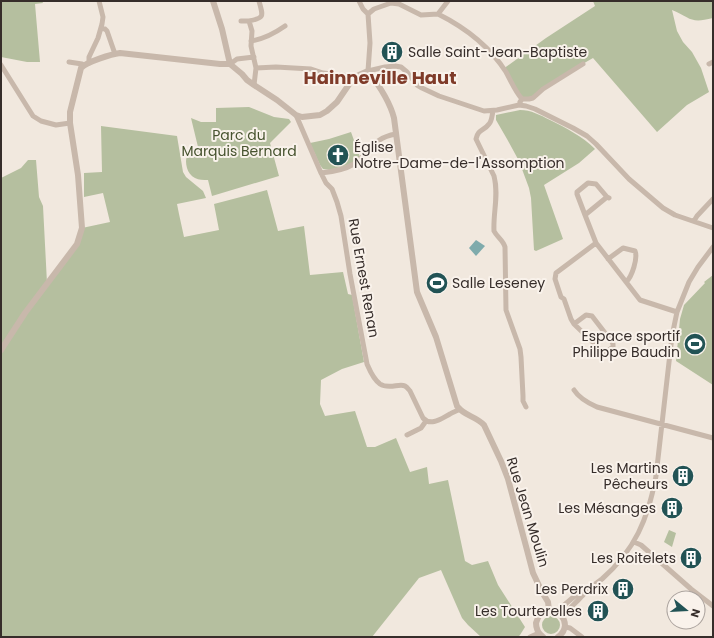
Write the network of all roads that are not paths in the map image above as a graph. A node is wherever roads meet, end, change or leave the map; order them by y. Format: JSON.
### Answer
{"nodes":[{"id":1,"x":99,"y":1,"type":"edge"},
{"id":2,"x":212,"y":1,"type":"edge"},
{"id":3,"x":260,"y":1,"type":"edge"},
{"id":4,"x":359,"y":1,"type":"edge"},
{"id":5,"x":448,"y":1,"type":"edge"},
{"id":6,"x":368,"y":14,"type":"junction"},
{"id":7,"x":438,"y":14,"type":"junction"},
{"id":8,"x":241,"y":21,"type":"dead end"},
{"id":9,"x":249,"y":22,"type":"junction"},
{"id":10,"x":285,"y":26,"type":"dead end"},
{"id":11,"x":101,"y":28,"type":"junction"},
{"id":12,"x":251,"y":41,"type":"junction"},
{"id":13,"x":115,"y":54,"type":"junction"},
{"id":14,"x":254,"y":57,"type":"junction"},
{"id":15,"x":69,"y":62,"type":"dead end"},
{"id":16,"x":86,"y":64,"type":"junction"},
{"id":17,"x":230,"y":64,"type":"junction"},
{"id":18,"x":583,"y":64,"type":"dead end"},
{"id":19,"x":1,"y":65,"type":"edge"},
{"id":20,"x":256,"y":68,"type":"junction"},
{"id":21,"x":368,"y":71,"type":"junction"},
{"id":22,"x":354,"y":78,"type":"junction"},
{"id":23,"x":254,"y":85,"type":"junction"},
{"id":24,"x":522,"y":99,"type":"junction"},
{"id":25,"x":520,"y":105,"type":"junction"},
{"id":26,"x":493,"y":111,"type":"junction"},
{"id":27,"x":296,"y":115,"type":"junction"},
{"id":28,"x":70,"y":123,"type":"junction"},
{"id":29,"x":396,"y":134,"type":"junction"},
{"id":30,"x":320,"y":173,"type":"junction"},
{"id":31,"x":713,"y":199,"type":"edge"},
{"id":32,"x":585,"y":215,"type":"junction"},
{"id":33,"x":694,"y":221,"type":"junction"},
{"id":34,"x":713,"y":228,"type":"edge"},
{"id":35,"x":596,"y":243,"type":"junction"},
{"id":36,"x":713,"y":247,"type":"edge"},
{"id":37,"x":608,"y":259,"type":"junction"},
{"id":38,"x":626,"y":282,"type":"junction"},
{"id":39,"x":677,"y":312,"type":"junction"},
{"id":40,"x":574,"y":324,"type":"junction"},
{"id":41,"x":1,"y":350,"type":"edge"},
{"id":42,"x":574,"y":390,"type":"dead end"},
{"id":43,"x":526,"y":407,"type":"dead end"},
{"id":44,"x":460,"y":409,"type":"junction"},
{"id":45,"x":426,"y":421,"type":"junction"},
{"id":46,"x":662,"y":424,"type":"junction"},
{"id":47,"x":407,"y":435,"type":"dead end"},
{"id":48,"x":713,"y":438,"type":"edge"},
{"id":49,"x":634,"y":542,"type":"junction"},
{"id":50,"x":587,"y":591,"type":"junction"},
{"id":51,"x":713,"y":606,"type":"edge"},
{"id":52,"x":549,"y":610,"type":"junction"},
{"id":53,"x":556,"y":612,"type":"junction"},
{"id":54,"x":563,"y":617,"type":"junction"},
{"id":55,"x":565,"y":627,"type":"junction"},
{"id":56,"x":541,"y":636,"type":"edge"},
{"id":57,"x":530,"y":637,"type":"edge"},
{"id":58,"x":558,"y":637,"type":"edge"},
{"id":59,"x":582,"y":637,"type":"edge"}],
"edges":[{"from":1,"to":11,"type":"street"},
{"from":2,"to":17,"type":"street"},
{"from":3,"to":9,"type":"street"},
{"from":4,"to":6,"type":"street"},
{"from":5,"to":7,"type":"street"},
{"from":6,"to":7,"type":"street"},
{"from":6,"to":21,"type":"street"},
{"from":7,"to":24,"type":"street"},
{"from":8,"to":9,"type":"street"},
{"from":9,"to":12,"type":"street"},
{"from":10,"to":12,"type":"street"},
{"from":11,"to":13,"type":"street"},
{"from":11,"to":16,"type":"street"},
{"from":12,"to":14,"type":"street"},
{"from":13,"to":16,"type":"street"},
{"from":13,"to":17,"type":"street"},
{"from":14,"to":17,"type":"street"},
{"from":14,"to":20,"type":"street"},
{"from":15,"to":16,"type":"street"},
{"from":16,"to":28,"type":"street"},
{"from":17,"to":23,"type":"street"},
{"from":18,"to":24,"type":"street"},
{"from":19,"to":28,"type":"street"},
{"from":20,"to":22,"type":"street"},
{"from":20,"to":23,"type":"street"},
{"from":21,"to":22,"type":"street"},
{"from":21,"to":26,"type":"street"},
{"from":21,"to":29,"type":"street"},
{"from":22,"to":27,"type":"street"},
{"from":23,"to":27,"type":"street"},
{"from":24,"to":25,"type":"street"},
{"from":25,"to":26,"type":"street"},
{"from":25,"to":33,"type":"street"},
{"from":26,"to":43,"type":"street"},
{"from":27,"to":30,"type":"street","name":"Rue Ernest Renan"},
{"from":28,"to":41,"type":"street"},
{"from":29,"to":30,"type":"street"},
{"from":29,"to":44,"type":"street"},
{"from":30,"to":45,"type":"street","name":"Rue Ernest Renan"},
{"from":31,"to":33,"type":"street"},
{"from":32,"to":32,"type":"street"},
{"from":32,"to":35,"type":"street"},
{"from":33,"to":34,"type":"street"},
{"from":35,"to":37,"type":"street"},
{"from":35,"to":40,"type":"street"},
{"from":36,"to":39,"type":"street"},
{"from":37,"to":38,"type":"street"},
{"from":37,"to":38,"type":"street"},
{"from":38,"to":39,"type":"street"},
{"from":39,"to":46,"type":"street"},
{"from":40,"to":40,"type":"street"},
{"from":42,"to":46,"type":"street"},
{"from":44,"to":45,"type":"street"},
{"from":44,"to":52,"type":"street","name":"Rue Jean Moulin"},
{"from":45,"to":47,"type":"street"},
{"from":46,"to":48,"type":"street"},
{"from":46,"to":49,"type":"street"},
{"from":49,"to":50,"type":"street"},
{"from":49,"to":51,"type":"street"},
{"from":50,"to":53,"type":"street"},
{"from":50,"to":54,"type":"street"},
{"from":52,"to":53,"type":"street"},
{"from":52,"to":56,"type":"street"},
{"from":53,"to":54,"type":"street"},
{"from":54,"to":55,"type":"street"},
{"from":55,"to":58,"type":"street"},
{"from":55,"to":59,"type":"street"},
{"from":56,"to":57,"type":"street"}]}
